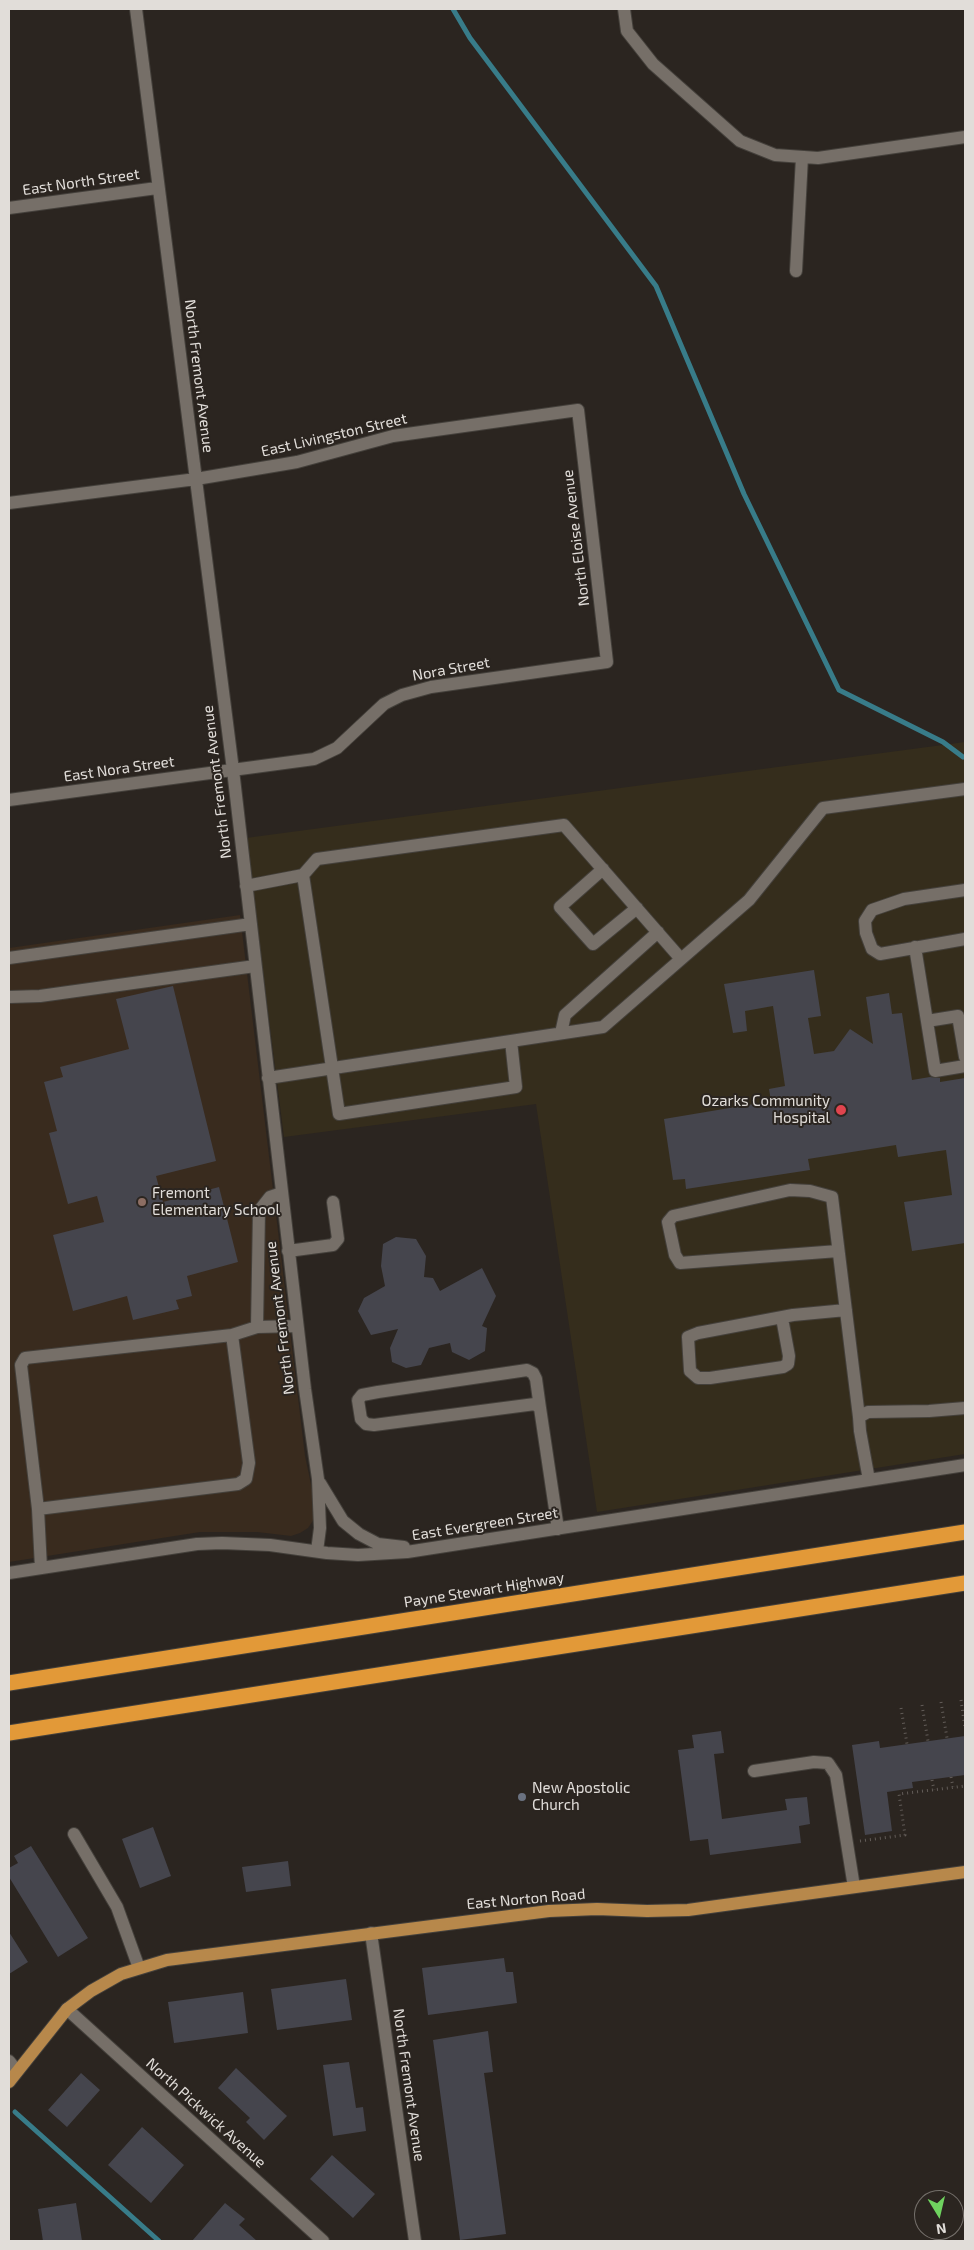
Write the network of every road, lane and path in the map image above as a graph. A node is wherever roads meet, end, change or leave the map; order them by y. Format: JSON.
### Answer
{"nodes":[{"id":1,"x":136,"y":9,"type":"edge"},
{"id":2,"x":624,"y":9,"type":"edge"},
{"id":3,"x":965,"y":138,"type":"edge"},
{"id":4,"x":802,"y":157,"type":"junction"},
{"id":5,"x":158,"y":188,"type":"junction"},
{"id":6,"x":9,"y":208,"type":"edge"},
{"id":7,"x":796,"y":271,"type":"dead end"},
{"id":8,"x":578,"y":410,"type":"joint"},
{"id":9,"x":196,"y":479,"type":"junction"},
{"id":10,"x":9,"y":503,"type":"edge"},
{"id":11,"x":607,"y":662,"type":"joint"},
{"id":12,"x":233,"y":770,"type":"junction"},
{"id":13,"x":965,"y":789,"type":"edge"},
{"id":14,"x":9,"y":800,"type":"edge"},
{"id":15,"x":603,"y":869,"type":"junction"},
{"id":16,"x":303,"y":875,"type":"junction"},
{"id":17,"x":246,"y":886,"type":"junction"},
{"id":18,"x":965,"y":890,"type":"edge"},
{"id":19,"x":637,"y":908,"type":"junction"},
{"id":20,"x":251,"y":924,"type":"junction"},
{"id":21,"x":658,"y":932,"type":"junction"},
{"id":22,"x":965,"y":939,"type":"edge"},
{"id":23,"x":916,"y":947,"type":"junction"},
{"id":24,"x":9,"y":958,"type":"edge"},
{"id":25,"x":681,"y":959,"type":"junction"},
{"id":26,"x":256,"y":966,"type":"junction"},
{"id":27,"x":9,"y":997,"type":"edge"},
{"id":28,"x":927,"y":1021,"type":"junction"},
{"id":29,"x":561,"y":1034,"type":"junction"},
{"id":30,"x":511,"y":1041,"type":"junction"},
{"id":31,"x":965,"y":1057,"type":"edge"},
{"id":32,"x":965,"y":1066,"type":"edge"},
{"id":33,"x":332,"y":1068,"type":"junction"},
{"id":34,"x":268,"y":1078,"type":"junction"},
{"id":35,"x":282,"y":1193,"type":"junction"},
{"id":36,"x":333,"y":1202,"type":"dead end"},
{"id":37,"x":288,"y":1251,"type":"junction"},
{"id":38,"x":838,"y":1251,"type":"junction"},
{"id":39,"x":846,"y":1310,"type":"junction"},
{"id":40,"x":782,"y":1318,"type":"junction"},
{"id":41,"x":297,"y":1326,"type":"junction"},
{"id":42,"x":257,"y":1327,"type":"junction"},
{"id":43,"x":232,"y":1335,"type":"junction"},
{"id":44,"x":540,"y":1408,"type":"junction"},
{"id":45,"x":965,"y":1408,"type":"edge"},
{"id":46,"x":859,"y":1418,"type":"junction"},
{"id":47,"x":965,"y":1465,"type":"edge"},
{"id":48,"x":318,"y":1479,"type":"junction"},
{"id":49,"x":869,"y":1480,"type":"junction"},
{"id":50,"x":38,"y":1508,"type":"junction"},
{"id":51,"x":558,"y":1529,"type":"junction"},
{"id":52,"x":965,"y":1532,"type":"edge"},
{"id":53,"x":431,"y":1549,"type":"junction"},
{"id":54,"x":317,"y":1551,"type":"junction"},
{"id":55,"x":41,"y":1568,"type":"junction"},
{"id":56,"x":9,"y":1574,"type":"edge"},
{"id":57,"x":965,"y":1583,"type":"edge"},
{"id":58,"x":9,"y":1683,"type":"edge"},
{"id":59,"x":961,"y":1700,"type":"dead end"},
{"id":60,"x":941,"y":1702,"type":"dead end"},
{"id":61,"x":922,"y":1705,"type":"dead end"},
{"id":62,"x":901,"y":1708,"type":"dead end"},
{"id":63,"x":965,"y":1728,"type":"edge"},
{"id":64,"x":9,"y":1734,"type":"edge"},
{"id":65,"x":947,"y":1738,"type":"dead end"},
{"id":66,"x":928,"y":1741,"type":"dead end"},
{"id":67,"x":907,"y":1744,"type":"dead end"},
{"id":68,"x":754,"y":1771,"type":"dead end"},
{"id":69,"x":951,"y":1777,"type":"dead end"},
{"id":70,"x":932,"y":1780,"type":"dead end"},
{"id":71,"x":965,"y":1786,"type":"edge"},
{"id":72,"x":953,"y":1788,"type":"junction"},
{"id":73,"x":934,"y":1790,"type":"junction"},
{"id":74,"x":74,"y":1834,"type":"dead end"},
{"id":75,"x":846,"y":1843,"type":"junction"},
{"id":76,"x":965,"y":1872,"type":"edge"},
{"id":77,"x":854,"y":1887,"type":"junction"},
{"id":78,"x":371,"y":1933,"type":"junction"},
{"id":79,"x":145,"y":1966,"type":"junction"},
{"id":80,"x":67,"y":2009,"type":"junction"},
{"id":81,"x":9,"y":2061,"type":"edge"},
{"id":82,"x":18,"y":2071,"type":"junction"},
{"id":83,"x":9,"y":2082,"type":"edge"},
{"id":84,"x":324,"y":2241,"type":"edge"},
{"id":85,"x":415,"y":2241,"type":"edge"}],
"edges":[{"from":1,"to":5,"type":"street","name":"North Fremont Avenue"},
{"from":2,"to":4,"type":"street"},
{"from":3,"to":4,"type":"street"},
{"from":4,"to":7,"type":"street"},
{"from":5,"to":6,"type":"street","name":"East North Street"},
{"from":5,"to":9,"type":"street","name":"North Fremont Avenue"},
{"from":8,"to":9,"type":"street","name":"East Livingston Street"},
{"from":8,"to":11,"type":"street","name":"North Eloise Avenue"},
{"from":9,"to":10,"type":"street","name":"East Livingston Street"},
{"from":9,"to":12,"type":"street","name":"North Fremont Avenue"},
{"from":11,"to":12,"type":"street","name":"Nora Street"},
{"from":12,"to":14,"type":"street","name":"East Nora Street"},
{"from":12,"to":17,"type":"street","name":"North Fremont Avenue"},
{"from":13,"to":25,"type":"street"},
{"from":15,"to":16,"type":"street"},
{"from":15,"to":19,"type":"street"},
{"from":15,"to":19,"type":"street"},
{"from":16,"to":17,"type":"street"},
{"from":16,"to":33,"type":"street"},
{"from":17,"to":20,"type":"street","name":"North Fremont Avenue"},
{"from":18,"to":23,"type":"street"},
{"from":19,"to":21,"type":"street"},
{"from":20,"to":24,"type":"street"},
{"from":20,"to":26,"type":"street","name":"North Fremont Avenue"},
{"from":21,"to":25,"type":"street"},
{"from":21,"to":29,"type":"street"},
{"from":22,"to":23,"type":"street"},
{"from":23,"to":28,"type":"street"},
{"from":25,"to":29,"type":"street"},
{"from":26,"to":27,"type":"street"},
{"from":26,"to":34,"type":"street","name":"North Fremont Avenue"},
{"from":28,"to":31,"type":"street"},
{"from":28,"to":32,"type":"street"},
{"from":29,"to":30,"type":"street"},
{"from":30,"to":33,"type":"street"},
{"from":30,"to":33,"type":"street"},
{"from":33,"to":34,"type":"street"},
{"from":34,"to":35,"type":"street","name":"North Fremont Avenue"},
{"from":35,"to":37,"type":"street","name":"North Fremont Avenue"},
{"from":35,"to":42,"type":"street"},
{"from":36,"to":37,"type":"street"},
{"from":37,"to":41,"type":"street","name":"North Fremont Avenue"},
{"from":38,"to":38,"type":"street"},
{"from":38,"to":39,"type":"street"},
{"from":39,"to":40,"type":"street"},
{"from":39,"to":46,"type":"street"},
{"from":40,"to":40,"type":"street"},
{"from":41,"to":42,"type":"street"},
{"from":41,"to":48,"type":"street","name":"North Fremont Avenue"},
{"from":42,"to":43,"type":"street"},
{"from":43,"to":50,"type":"street"},
{"from":43,"to":50,"type":"street"},
{"from":44,"to":44,"type":"street"},
{"from":44,"to":51,"type":"street"},
{"from":45,"to":46,"type":"street"},
{"from":46,"to":49,"type":"street"},
{"from":47,"to":49,"type":"street","name":"East Evergreen Street"},
{"from":48,"to":53,"type":"street"},
{"from":48,"to":54,"type":"street","name":"North Fremont Avenue"},
{"from":49,"to":51,"type":"street","name":"East Evergreen Street"},
{"from":50,"to":55,"type":"street"},
{"from":51,"to":53,"type":"street","name":"East Evergreen Street"},
{"from":52,"to":58,"type":"highway","name":"Payne Stewart Highway"},
{"from":53,"to":54,"type":"street","name":"East Evergreen Street"},
{"from":54,"to":55,"type":"street","name":"East Evergreen Street"},
{"from":55,"to":56,"type":"street","name":"East Evergreen Street"},
{"from":57,"to":64,"type":"highway"},
{"from":59,"to":63,"type":"path"},
{"from":60,"to":65,"type":"path"},
{"from":61,"to":66,"type":"path"},
{"from":62,"to":67,"type":"path"},
{"from":68,"to":75,"type":"street"},
{"from":69,"to":72,"type":"path"},
{"from":70,"to":73,"type":"path"},
{"from":71,"to":72,"type":"path"},
{"from":72,"to":73,"type":"path"},
{"from":73,"to":75,"type":"path"},
{"from":74,"to":79,"type":"street"},
{"from":75,"to":77,"type":"street"},
{"from":76,"to":77,"type":"main road","name":"East Norton Road"},
{"from":77,"to":78,"type":"main road","name":"East Norton Road"},
{"from":78,"to":79,"type":"main road","name":"East Norton Road"},
{"from":78,"to":85,"type":"street","name":"North Fremont Avenue"},
{"from":79,"to":80,"type":"main road","name":"East Norton Road"},
{"from":80,"to":82,"type":"main road","name":"East Norton Road"},
{"from":80,"to":84,"type":"street","name":"North Pickwick Avenue"},
{"from":81,"to":82,"type":"street"},
{"from":82,"to":83,"type":"main road","name":"East Norton Road"}]}
